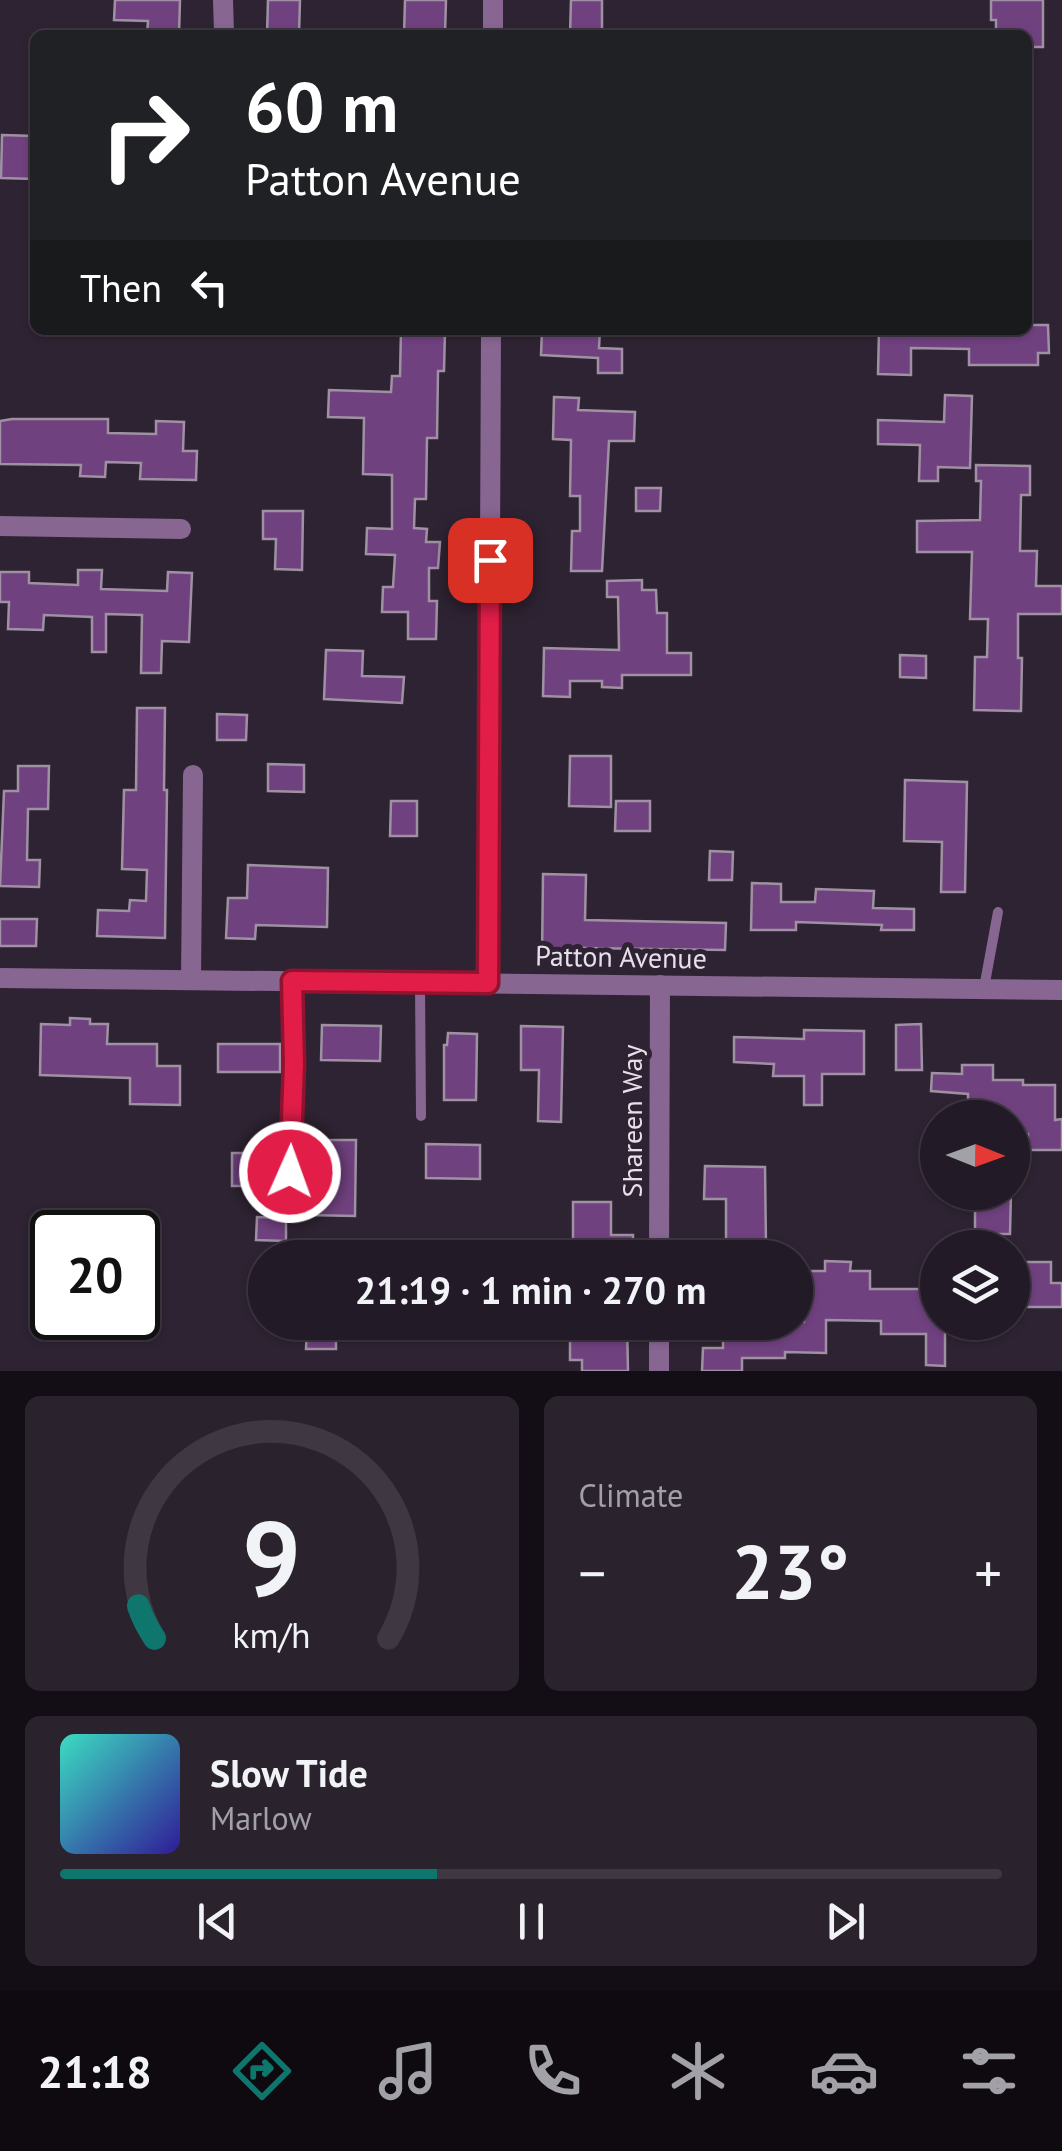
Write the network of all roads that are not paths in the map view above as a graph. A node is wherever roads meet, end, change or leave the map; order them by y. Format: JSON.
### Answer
{"nodes":[{"id":1,"x":223,"y":0,"type":"edge"},
{"id":2,"x":493,"y":0,"type":"edge"},
{"id":3,"x":224,"y":30,"type":"edge"},
{"id":4,"x":492,"y":30,"type":"edge"},
{"id":5,"x":491,"y":335,"type":"edge"},
{"id":6,"x":0,"y":526,"type":"edge"},
{"id":7,"x":181,"y":529,"type":"dead end"},
{"id":8,"x":193,"y":775,"type":"dead end"},
{"id":9,"x":998,"y":912,"type":"dead end"},
{"id":10,"x":0,"y":978,"type":"edge"},
{"id":11,"x":191,"y":980,"type":"junction"},
{"id":12,"x":292,"y":981,"type":"junction"},
{"id":13,"x":420,"y":982,"type":"junction"},
{"id":14,"x":488,"y":983,"type":"junction"},
{"id":15,"x":660,"y":985,"type":"junction"},
{"id":16,"x":984,"y":989,"type":"junction"},
{"id":17,"x":1062,"y":990,"type":"edge"},
{"id":18,"x":421,"y":1116,"type":"dead end"},
{"id":19,"x":290,"y":1172,"type":"dead end"},
{"id":20,"x":659,"y":1240,"type":"edge"},
{"id":21,"x":659,"y":1340,"type":"edge"},
{"id":22,"x":658,"y":1371,"type":"edge"}],
"edges":[{"from":1,"to":3,"type":"street"},
{"from":2,"to":4,"type":"street"},
{"from":5,"to":14,"type":"street"},
{"from":6,"to":7,"type":"street"},
{"from":8,"to":11,"type":"street"},
{"from":9,"to":16,"type":"lane"},
{"from":10,"to":11,"type":"street","name":"Patton Avenue"},
{"from":11,"to":12,"type":"street","name":"Patton Avenue"},
{"from":12,"to":13,"type":"street","name":"Patton Avenue"},
{"from":12,"to":19,"type":"lane"},
{"from":13,"to":14,"type":"street","name":"Patton Avenue"},
{"from":13,"to":18,"type":"lane"},
{"from":14,"to":15,"type":"street","name":"Patton Avenue"},
{"from":15,"to":16,"type":"street","name":"Patton Avenue"},
{"from":15,"to":20,"type":"street","name":"Shareen Way"},
{"from":16,"to":17,"type":"street","name":"Patton Avenue"},
{"from":21,"to":22,"type":"street"}]}
